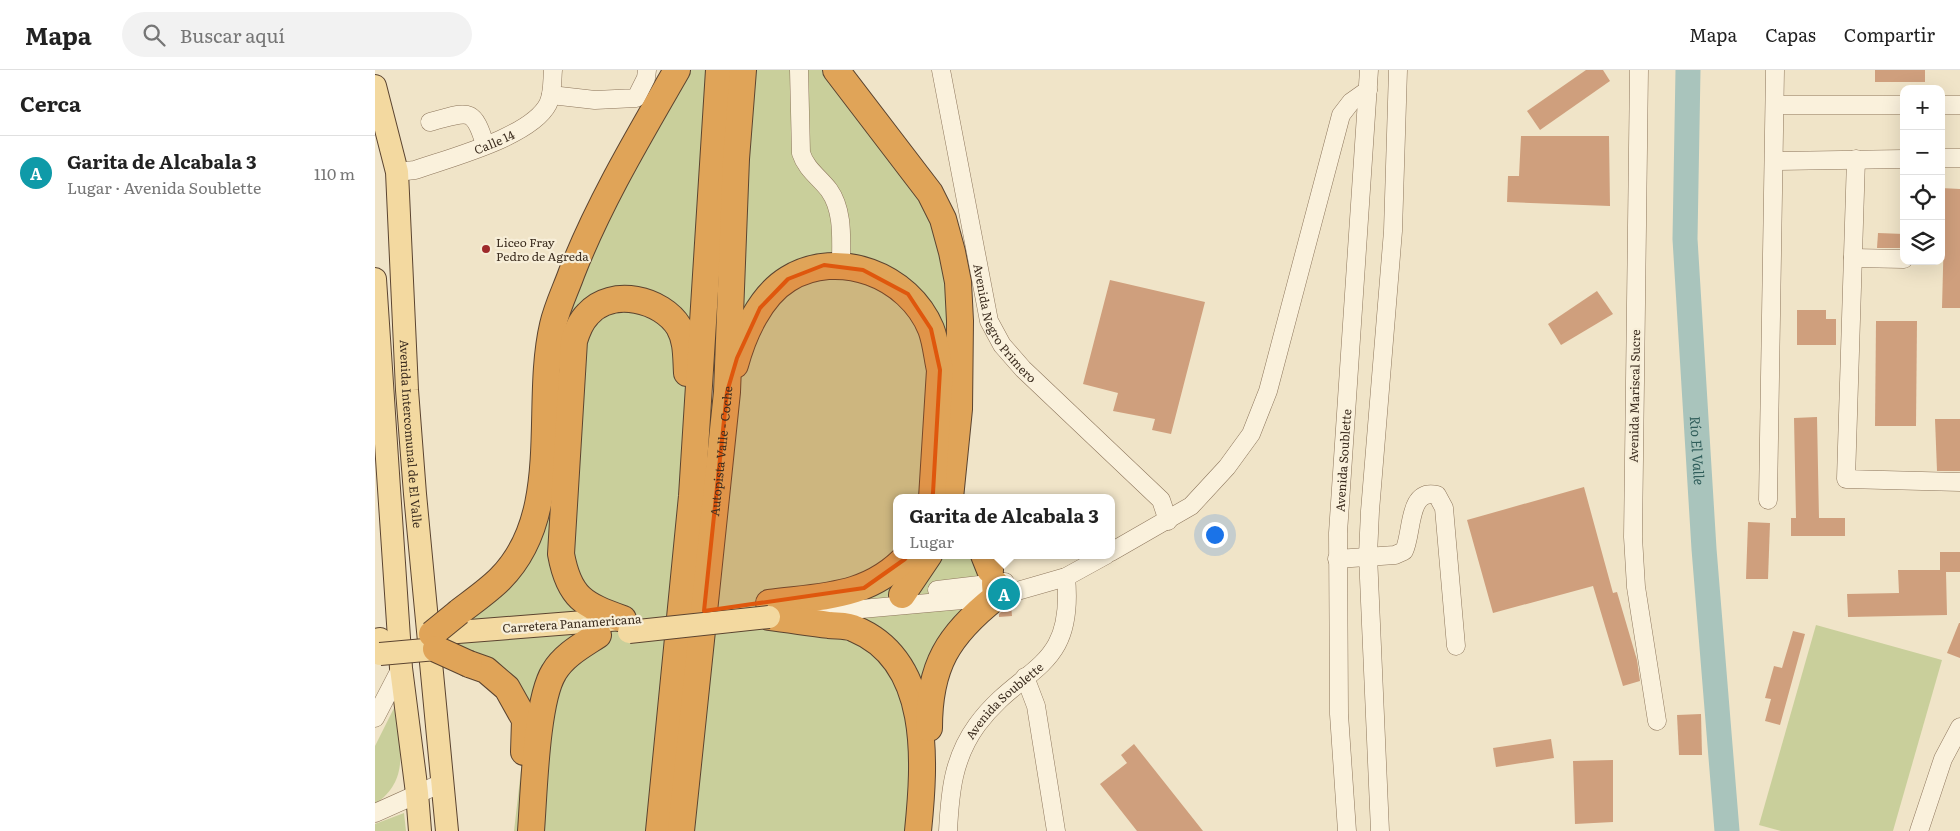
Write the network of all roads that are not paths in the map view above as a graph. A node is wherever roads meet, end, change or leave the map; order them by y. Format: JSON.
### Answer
{"nodes":[{"id":1,"x":553,"y":70,"type":"edge"},
{"id":2,"x":647,"y":70,"type":"edge"},
{"id":3,"x":677,"y":70,"type":"edge"},
{"id":4,"x":719,"y":70,"type":"edge"},
{"id":5,"x":743,"y":70,"type":"edge"},
{"id":6,"x":799,"y":70,"type":"edge"},
{"id":7,"x":835,"y":70,"type":"edge"},
{"id":8,"x":941,"y":70,"type":"edge"},
{"id":9,"x":1369,"y":70,"type":"edge"},
{"id":10,"x":1398,"y":70,"type":"edge"},
{"id":11,"x":1639,"y":70,"type":"edge"},
{"id":12,"x":1775,"y":70,"type":"edge"},
{"id":13,"x":375,"y":86,"type":"edge"},
{"id":14,"x":1368,"y":90,"type":"junction"},
{"id":15,"x":551,"y":95,"type":"junction"},
{"id":16,"x":1775,"y":105,"type":"junction"},
{"id":17,"x":1900,"y":105,"type":"edge"},
{"id":18,"x":1945,"y":105,"type":"edge"},
{"id":19,"x":1960,"y":105,"type":"edge"},
{"id":20,"x":430,"y":122,"type":"dead end"},
{"id":21,"x":485,"y":145,"type":"junction"},
{"id":22,"x":1945,"y":158,"type":"edge"},
{"id":23,"x":1960,"y":158,"type":"edge"},
{"id":24,"x":1856,"y":159,"type":"junction"},
{"id":25,"x":1900,"y":159,"type":"edge"},
{"id":26,"x":1774,"y":161,"type":"junction"},
{"id":27,"x":397,"y":172,"type":"junction"},
{"id":28,"x":1853,"y":258,"type":"junction"},
{"id":29,"x":1900,"y":259,"type":"edge"},
{"id":30,"x":841,"y":265,"type":"junction"},
{"id":31,"x":375,"y":279,"type":"edge"},
{"id":32,"x":727,"y":392,"type":"junction"},
{"id":33,"x":381,"y":451,"type":"edge"},
{"id":34,"x":1960,"y":482,"type":"edge"},
{"id":35,"x":947,"y":494,"type":"edge"},
{"id":36,"x":947,"y":494,"type":"edge"},
{"id":37,"x":692,"y":496,"type":"junction"},
{"id":38,"x":1768,"y":500,"type":"dead end"},
{"id":39,"x":1168,"y":521,"type":"junction"},
{"id":40,"x":418,"y":531,"type":"junction"},
{"id":41,"x":392,"y":534,"type":"junction"},
{"id":42,"x":1115,"y":550,"type":"edge"},
{"id":43,"x":1368,"y":555,"type":"junction"},
{"id":44,"x":903,"y":559,"type":"edge"},
{"id":45,"x":926,"y":559,"type":"edge"},
{"id":46,"x":1099,"y":559,"type":"edge"},
{"id":47,"x":1337,"y":559,"type":"junction"},
{"id":48,"x":991,"y":576,"type":"edge"},
{"id":49,"x":1066,"y":577,"type":"junction"},
{"id":50,"x":902,"y":594,"type":"junction"},
{"id":51,"x":769,"y":610,"type":"junction"},
{"id":52,"x":628,"y":623,"type":"junction"},
{"id":53,"x":599,"y":635,"type":"junction"},
{"id":54,"x":434,"y":641,"type":"junction"},
{"id":55,"x":1457,"y":646,"type":"dead end"},
{"id":56,"x":377,"y":647,"type":"edge"},
{"id":57,"x":401,"y":668,"type":"junction"},
{"id":58,"x":1025,"y":678,"type":"junction"},
{"id":59,"x":375,"y":718,"type":"edge"},
{"id":60,"x":1657,"y":721,"type":"dead end"},
{"id":61,"x":1960,"y":727,"type":"edge"},
{"id":62,"x":443,"y":783,"type":"junction"},
{"id":63,"x":417,"y":793,"type":"junction"},
{"id":64,"x":375,"y":813,"type":"edge"},
{"id":65,"x":660,"y":818,"type":"edge"},
{"id":66,"x":420,"y":831,"type":"edge"},
{"id":67,"x":447,"y":831,"type":"edge"},
{"id":68,"x":514,"y":831,"type":"edge"},
{"id":69,"x":531,"y":831,"type":"edge"},
{"id":70,"x":654,"y":831,"type":"edge"},
{"id":71,"x":681,"y":831,"type":"edge"},
{"id":72,"x":917,"y":831,"type":"edge"},
{"id":73,"x":923,"y":831,"type":"edge"},
{"id":74,"x":948,"y":831,"type":"edge"},
{"id":75,"x":1056,"y":831,"type":"edge"},
{"id":76,"x":1347,"y":831,"type":"edge"},
{"id":77,"x":1380,"y":831,"type":"edge"},
{"id":78,"x":1919,"y":831,"type":"edge"}],
"edges":[{"from":1,"to":15,"type":"street","name":"Calle 14"},
{"from":2,"to":15,"type":"street"},
{"from":3,"to":54,"type":"highway","bridge":true},
{"from":4,"to":37,"type":"highway","name":"Autopista Valle - Coche"},
{"from":5,"to":32,"type":"highway","name":"Autopista Valle - Coche"},
{"from":6,"to":30,"type":"street"},
{"from":7,"to":36,"type":"highway"},
{"from":8,"to":39,"type":"street","name":"Avenida Negro Primero"},
{"from":9,"to":14,"type":"street","name":"Avenida Soublette"},
{"from":10,"to":43,"type":"street"},
{"from":11,"to":60,"type":"street","name":"Avenida Mariscal Sucre"},
{"from":12,"to":16,"type":"street"},
{"from":13,"to":27,"type":"main road","name":"Avenida Intercomunal de El Valle"},
{"from":14,"to":39,"type":"street"},
{"from":14,"to":47,"type":"street","name":"Avenida Soublette"},
{"from":15,"to":21,"type":"street","name":"Calle 14"},
{"from":16,"to":17,"type":"street"},
{"from":16,"to":26,"type":"street"},
{"from":18,"to":19,"type":"street"},
{"from":20,"to":21,"type":"street"},
{"from":21,"to":27,"type":"street","name":"Calle 14"},
{"from":22,"to":23,"type":"street"},
{"from":24,"to":25,"type":"street"},
{"from":24,"to":26,"type":"street"},
{"from":24,"to":28,"type":"street"},
{"from":26,"to":38,"type":"street"},
{"from":27,"to":40,"type":"main road","name":"Avenida Intercomunal de El Valle"},
{"from":28,"to":29,"type":"street"},
{"from":28,"to":34,"type":"street"},
{"from":30,"to":32,"type":"highway"},
{"from":30,"to":35,"type":"highway"},
{"from":31,"to":33,"type":"main road","name":"Avenida Intercomunal de El Valle"},
{"from":32,"to":71,"type":"highway","name":"Autopista Valle - Coche"},
{"from":33,"to":41,"type":"main road","name":"Avenida Intercomunal de El Valle"},
{"from":37,"to":52,"type":"highway"},
{"from":37,"to":65,"type":"highway","name":"Autopista Valle - Coche"},
{"from":39,"to":42,"type":"street"},
{"from":40,"to":41,"type":"main road"},
{"from":40,"to":62,"type":"main road","name":"Avenida Intercomunal de El Valle"},
{"from":41,"to":57,"type":"main road","name":"Avenida Intercomunal de El Valle"},
{"from":43,"to":47,"type":"street"},
{"from":43,"to":55,"type":"street"},
{"from":43,"to":77,"type":"street"},
{"from":44,"to":51,"type":"highway"},
{"from":45,"to":50,"type":"highway"},
{"from":46,"to":49,"type":"street"},
{"from":47,"to":76,"type":"street","name":"Avenida Soublette"},
{"from":48,"to":49,"type":"street"},
{"from":48,"to":50,"type":"street"},
{"from":48,"to":51,"type":"street"},
{"from":48,"to":73,"type":"highway"},
{"from":49,"to":58,"type":"street","name":"Avenida Soublette"},
{"from":50,"to":51,"type":"street"},
{"from":51,"to":52,"type":"main road","name":"Carretera Panamericana"},
{"from":51,"to":72,"type":"highway"},
{"from":52,"to":53,"type":"main road","name":"Carretera Panamericana"},
{"from":52,"to":54,"type":"main road","name":"Carretera Panamericana"},
{"from":53,"to":54,"type":"main road","name":"Carretera Panamericana"},
{"from":53,"to":69,"type":"highway"},
{"from":54,"to":56,"type":"main road","name":"Carretera Panamericana"},
{"from":54,"to":68,"type":"highway","bridge":true},
{"from":57,"to":59,"type":"street"},
{"from":57,"to":63,"type":"main road","name":"Avenida Intercomunal de El Valle"},
{"from":58,"to":74,"type":"street","name":"Avenida Soublette"},
{"from":58,"to":75,"type":"street"},
{"from":61,"to":78,"type":"street"},
{"from":62,"to":63,"type":"street"},
{"from":62,"to":67,"type":"main road","name":"Avenida Intercomunal de El Valle"},
{"from":63,"to":64,"type":"street"},
{"from":63,"to":66,"type":"main road","name":"Avenida Intercomunal de El Valle"},
{"from":65,"to":70,"type":"highway","name":"Autopista Valle - Coche"}]}
